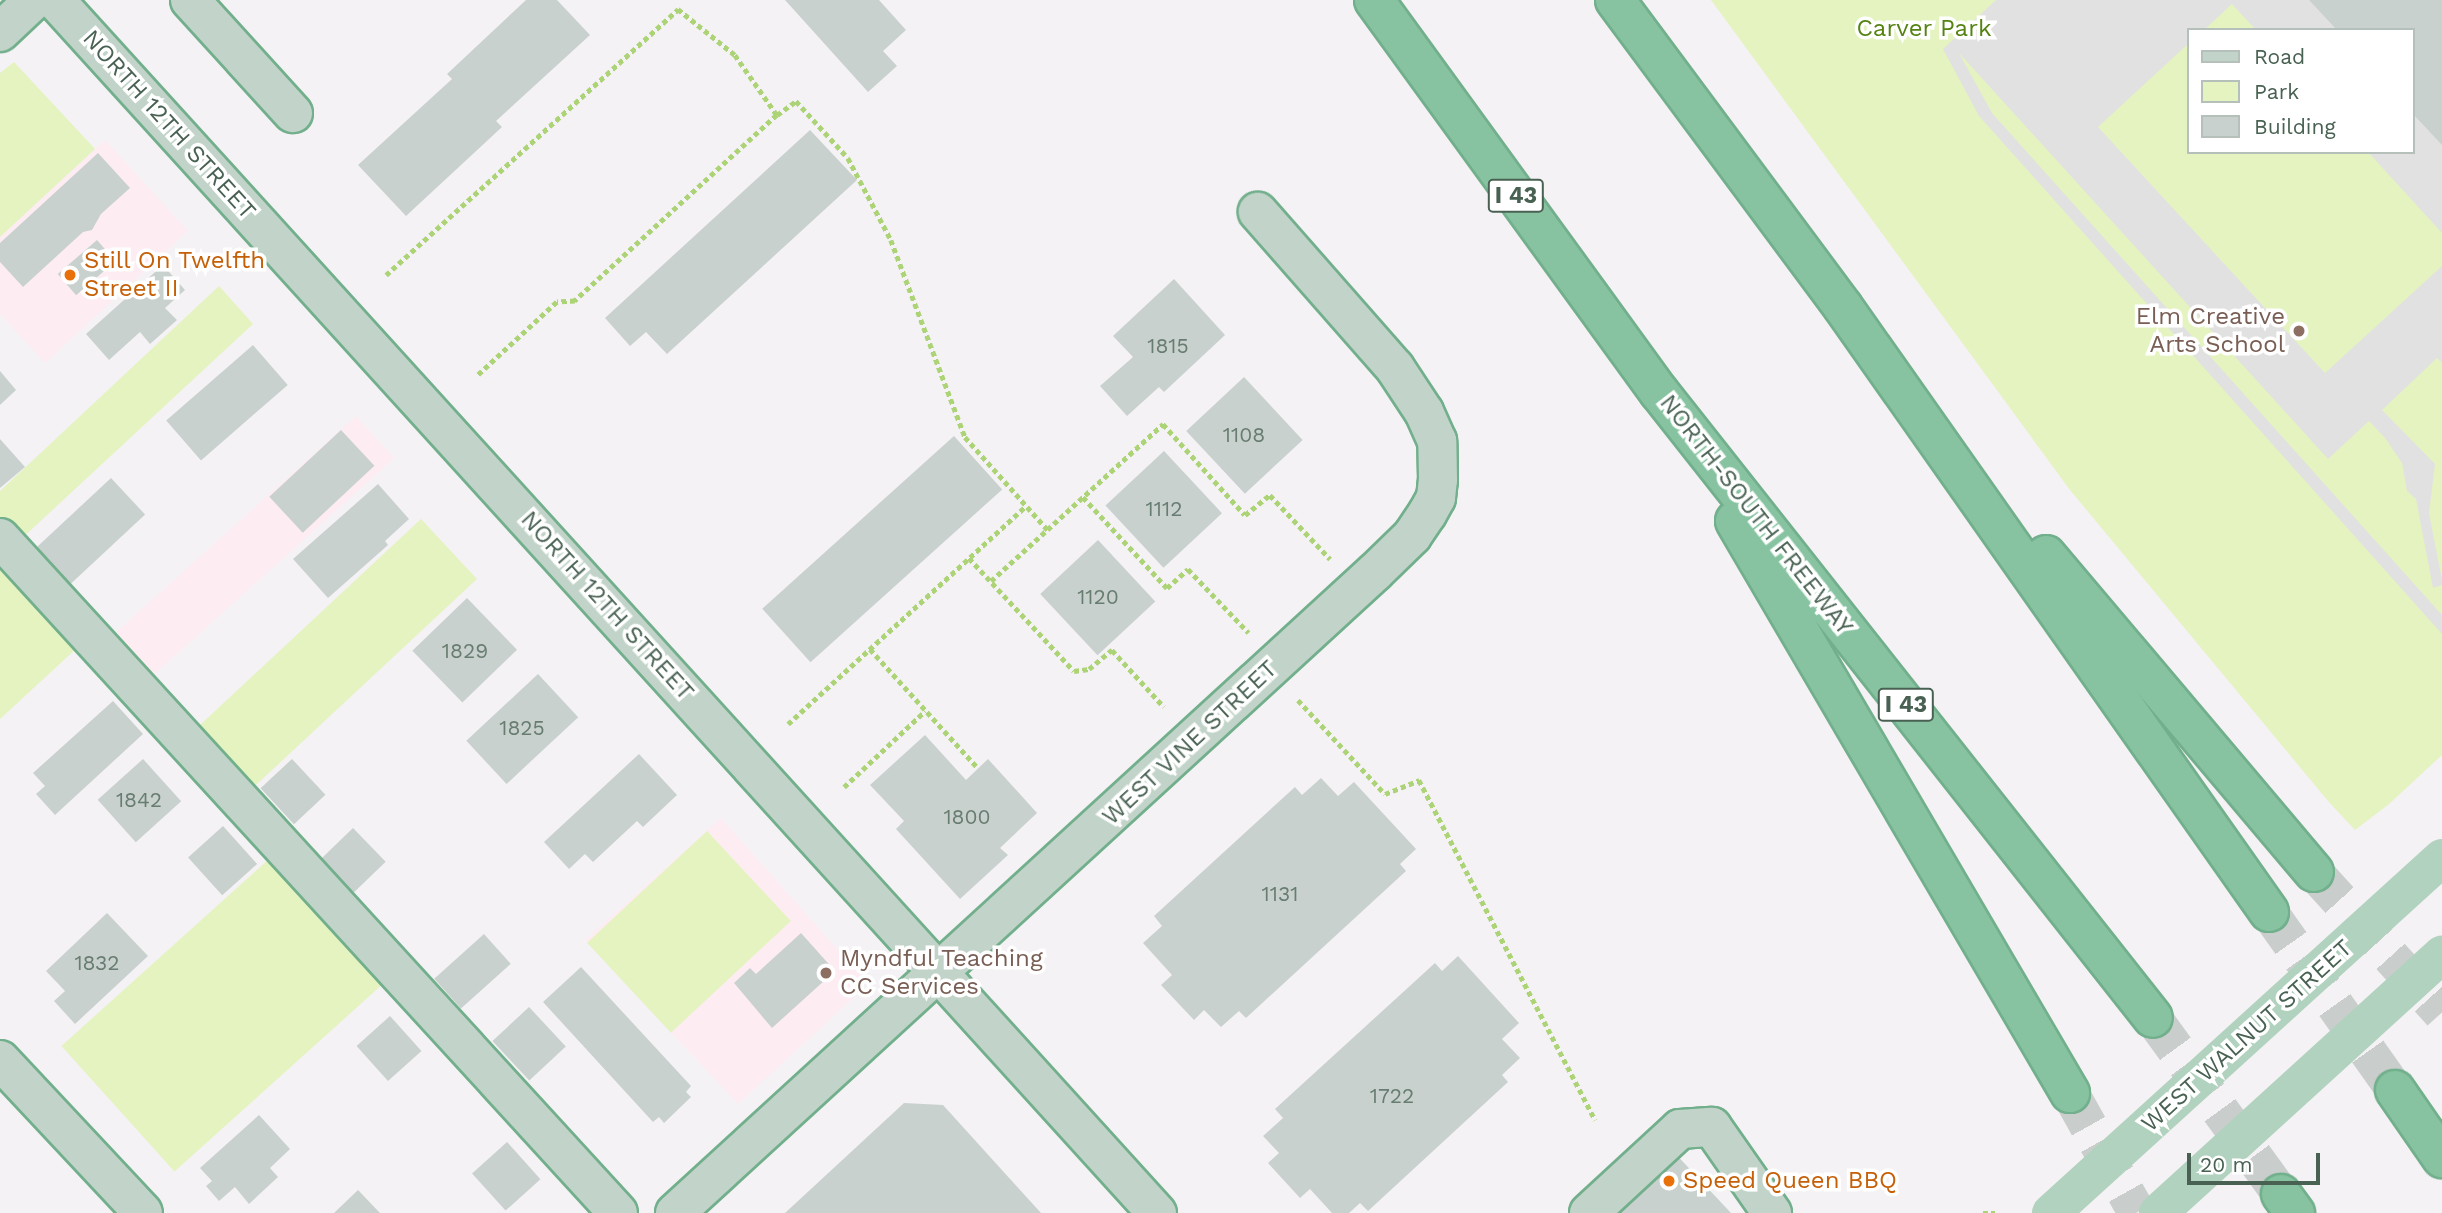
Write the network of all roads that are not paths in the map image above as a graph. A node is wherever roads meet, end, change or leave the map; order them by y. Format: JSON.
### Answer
{"nodes":[{"id":1,"x":34,"y":0,"type":"edge"},
{"id":2,"x":55,"y":0,"type":"edge"},
{"id":3,"x":190,"y":0,"type":"edge"},
{"id":4,"x":1374,"y":0,"type":"edge"},
{"id":5,"x":1615,"y":0,"type":"edge"},
{"id":6,"x":0,"y":32,"type":"edge"},
{"id":7,"x":293,"y":113,"type":"dead end"},
{"id":8,"x":1258,"y":212,"type":"dead end"},
{"id":9,"x":1843,"y":307,"type":"junction"},
{"id":10,"x":1659,"y":393,"type":"junction"},
{"id":11,"x":0,"y":538,"type":"edge"},
{"id":12,"x":2442,"y":858,"type":"edge"},
{"id":13,"x":2314,"y":872,"type":"tunnel mouth"},
{"id":14,"x":2269,"y":912,"type":"tunnel mouth"},
{"id":15,"x":2442,"y":956,"type":"edge"},
{"id":16,"x":941,"y":972,"type":"junction"},
{"id":17,"x":2153,"y":1018,"type":"tunnel mouth"},
{"id":18,"x":0,"y":1060,"type":"edge"},
{"id":19,"x":2395,"y":1090,"type":"tunnel mouth"},
{"id":20,"x":2070,"y":1093,"type":"tunnel mouth"},
{"id":21,"x":2442,"y":1158,"type":"edge"},
{"id":22,"x":143,"y":1213,"type":"edge"},
{"id":23,"x":618,"y":1213,"type":"edge"},
{"id":24,"x":675,"y":1213,"type":"edge"},
{"id":25,"x":1157,"y":1213,"type":"edge"},
{"id":26,"x":1590,"y":1213,"type":"edge"},
{"id":27,"x":1772,"y":1213,"type":"edge"},
{"id":28,"x":2051,"y":1213,"type":"edge"},
{"id":29,"x":2158,"y":1213,"type":"edge"}],
"edges":[{"from":1,"to":6,"type":"street"},
{"from":2,"to":16,"type":"street","name":"NORTH 12TH STREET"},
{"from":3,"to":7,"type":"street"},
{"from":4,"to":10,"type":"highway","name":"NORTH-SOUTH FREEWAY","number":"I 43"},
{"from":5,"to":9,"type":"highway"},
{"from":8,"to":16,"type":"street","name":"WEST VINE STREET"},
{"from":9,"to":13,"type":"highway"},
{"from":9,"to":14,"type":"highway"},
{"from":10,"to":17,"type":"highway","name":"NORTH-SOUTH FREEWAY","number":"I 43"},
{"from":10,"to":20,"type":"highway"},
{"from":11,"to":23,"type":"street"},
{"from":12,"to":28,"type":"main road","name":"WEST WALNUT STREET","bridge":true},
{"from":15,"to":29,"type":"main road","bridge":true},
{"from":16,"to":24,"type":"street","name":"WEST VINE STREET"},
{"from":16,"to":25,"type":"street","name":"NORTH 12TH STREET"},
{"from":18,"to":22,"type":"street"},
{"from":19,"to":21,"type":"highway"},
{"from":26,"to":27,"type":"street"}]}
